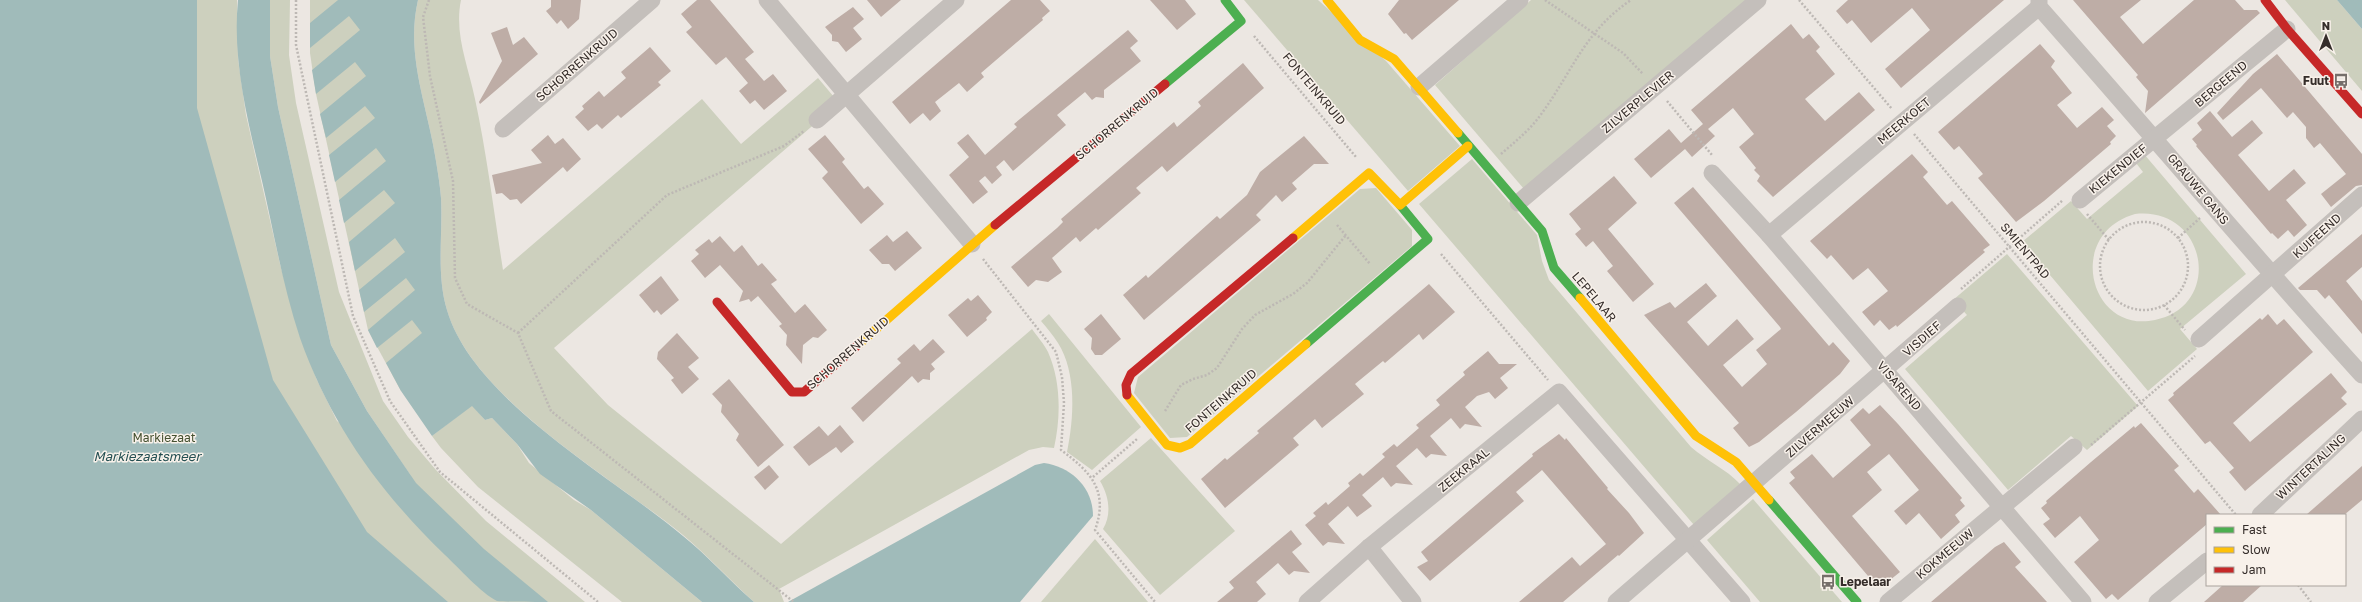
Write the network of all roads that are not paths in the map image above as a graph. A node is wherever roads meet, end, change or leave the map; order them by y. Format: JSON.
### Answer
{"nodes":[{"id":1,"x":652,"y":0,"type":"edge"},
{"id":2,"x":767,"y":0,"type":"edge"},
{"id":3,"x":956,"y":0,"type":"edge"},
{"id":4,"x":1224,"y":0,"type":"edge"},
{"id":5,"x":1327,"y":0,"type":"edge"},
{"id":6,"x":1520,"y":0,"type":"edge"},
{"id":7,"x":1758,"y":0,"type":"edge"},
{"id":8,"x":2265,"y":0,"type":"edge"},
{"id":9,"x":2039,"y":4,"type":"edge"},
{"id":10,"x":2287,"y":29,"type":"junction"},
{"id":11,"x":1419,"y":87,"type":"junction"},
{"id":12,"x":847,"y":96,"type":"junction"},
{"id":13,"x":2362,"y":114,"type":"edge"},
{"id":14,"x":817,"y":120,"type":"road end"},
{"id":15,"x":503,"y":129,"type":"dead end"},
{"id":16,"x":2155,"y":138,"type":"junction"},
{"id":17,"x":1468,"y":146,"type":"junction"},
{"id":18,"x":1712,"y":173,"type":"road end"},
{"id":19,"x":2362,"y":195,"type":"edge"},
{"id":20,"x":1518,"y":203,"type":"junction"},
{"id":21,"x":2081,"y":204,"type":"road end"},
{"id":22,"x":1400,"y":205,"type":"junction"},
{"id":23,"x":1769,"y":235,"type":"junction"},
{"id":24,"x":972,"y":244,"type":"junction"},
{"id":25,"x":2272,"y":276,"type":"junction"},
{"id":26,"x":1958,"y":299,"type":"road end"},
{"id":27,"x":717,"y":302,"type":"dead end"},
{"id":28,"x":2192,"y":335,"type":"road end"},
{"id":29,"x":1885,"y":371,"type":"junction"},
{"id":30,"x":2362,"y":375,"type":"edge"},
{"id":31,"x":2362,"y":419,"type":"edge"},
{"id":32,"x":2071,"y":450,"type":"road end"},
{"id":33,"x":1754,"y":483,"type":"junction"},
{"id":34,"x":2002,"y":506,"type":"junction"},
{"id":35,"x":2261,"y":514,"type":"edge"},
{"id":36,"x":1688,"y":542,"type":"junction"},
{"id":37,"x":1369,"y":547,"type":"junction"},
{"id":38,"x":2206,"y":562,"type":"edge"},
{"id":39,"x":1307,"y":602,"type":"edge"},
{"id":40,"x":1413,"y":602,"type":"edge"},
{"id":41,"x":1616,"y":602,"type":"edge"},
{"id":42,"x":1742,"y":602,"type":"edge"},
{"id":43,"x":1857,"y":602,"type":"edge"},
{"id":44,"x":1888,"y":602,"type":"edge"},
{"id":45,"x":2083,"y":602,"type":"edge"},
{"id":46,"x":2157,"y":602,"type":"edge"}],
"edges":[{"from":1,"to":15,"type":"street","name":"SCHORRENKRUID"},
{"from":2,"to":12,"type":"street"},
{"from":3,"to":12,"type":"street"},
{"from":4,"to":24,"type":"street","name":"SCHORRENKRUID"},
{"from":5,"to":11,"type":"street","name":"LEPELAAR"},
{"from":6,"to":11,"type":"street"},
{"from":7,"to":20,"type":"street","name":"ZILVERPLEVIER"},
{"from":8,"to":10,"type":"street"},
{"from":9,"to":16,"type":"street","name":"GRAUWE GANS"},
{"from":9,"to":23,"type":"street","name":"MEERKOET"},
{"from":10,"to":13,"type":"street"},
{"from":10,"to":16,"type":"street","name":"BERGEEND"},
{"from":11,"to":17,"type":"street","name":"LEPELAAR"},
{"from":12,"to":14,"type":"street"},
{"from":12,"to":24,"type":"street"},
{"from":16,"to":21,"type":"street","name":"KIEKENDIEF"},
{"from":16,"to":25,"type":"street","name":"GRAUWE GANS"},
{"from":17,"to":20,"type":"street","name":"LEPELAAR"},
{"from":17,"to":22,"type":"street"},
{"from":18,"to":23,"type":"street","name":"VISAREND"},
{"from":19,"to":25,"type":"street","name":"KUIFEEND"},
{"from":20,"to":33,"type":"street","name":"LEPELAAR"},
{"from":22,"to":22,"type":"street","name":"FONTEINKRUID"},
{"from":23,"to":29,"type":"street","name":"VISAREND"},
{"from":24,"to":27,"type":"street","name":"SCHORRENKRUID"},
{"from":25,"to":28,"type":"street"},
{"from":25,"to":30,"type":"street","name":"GRAUWE GANS"},
{"from":26,"to":29,"type":"street","name":"VISDIEF"},
{"from":29,"to":33,"type":"street","name":"ZILVERMEEUW"},
{"from":29,"to":34,"type":"street","name":"VISAREND"},
{"from":31,"to":35,"type":"street","name":"WINTERTALING"},
{"from":32,"to":34,"type":"street"},
{"from":33,"to":36,"type":"street"},
{"from":33,"to":43,"type":"street","name":"LEPELAAR"},
{"from":34,"to":44,"type":"street","name":"KOKMEEUW"},
{"from":34,"to":45,"type":"street","name":"VISAREND"},
{"from":36,"to":37,"type":"street","name":"ZEEKRAAL"},
{"from":36,"to":41,"type":"street"},
{"from":36,"to":42,"type":"street"},
{"from":37,"to":39,"type":"street","name":"ZEEKRAAL"},
{"from":37,"to":40,"type":"street"},
{"from":38,"to":46,"type":"street"}]}
